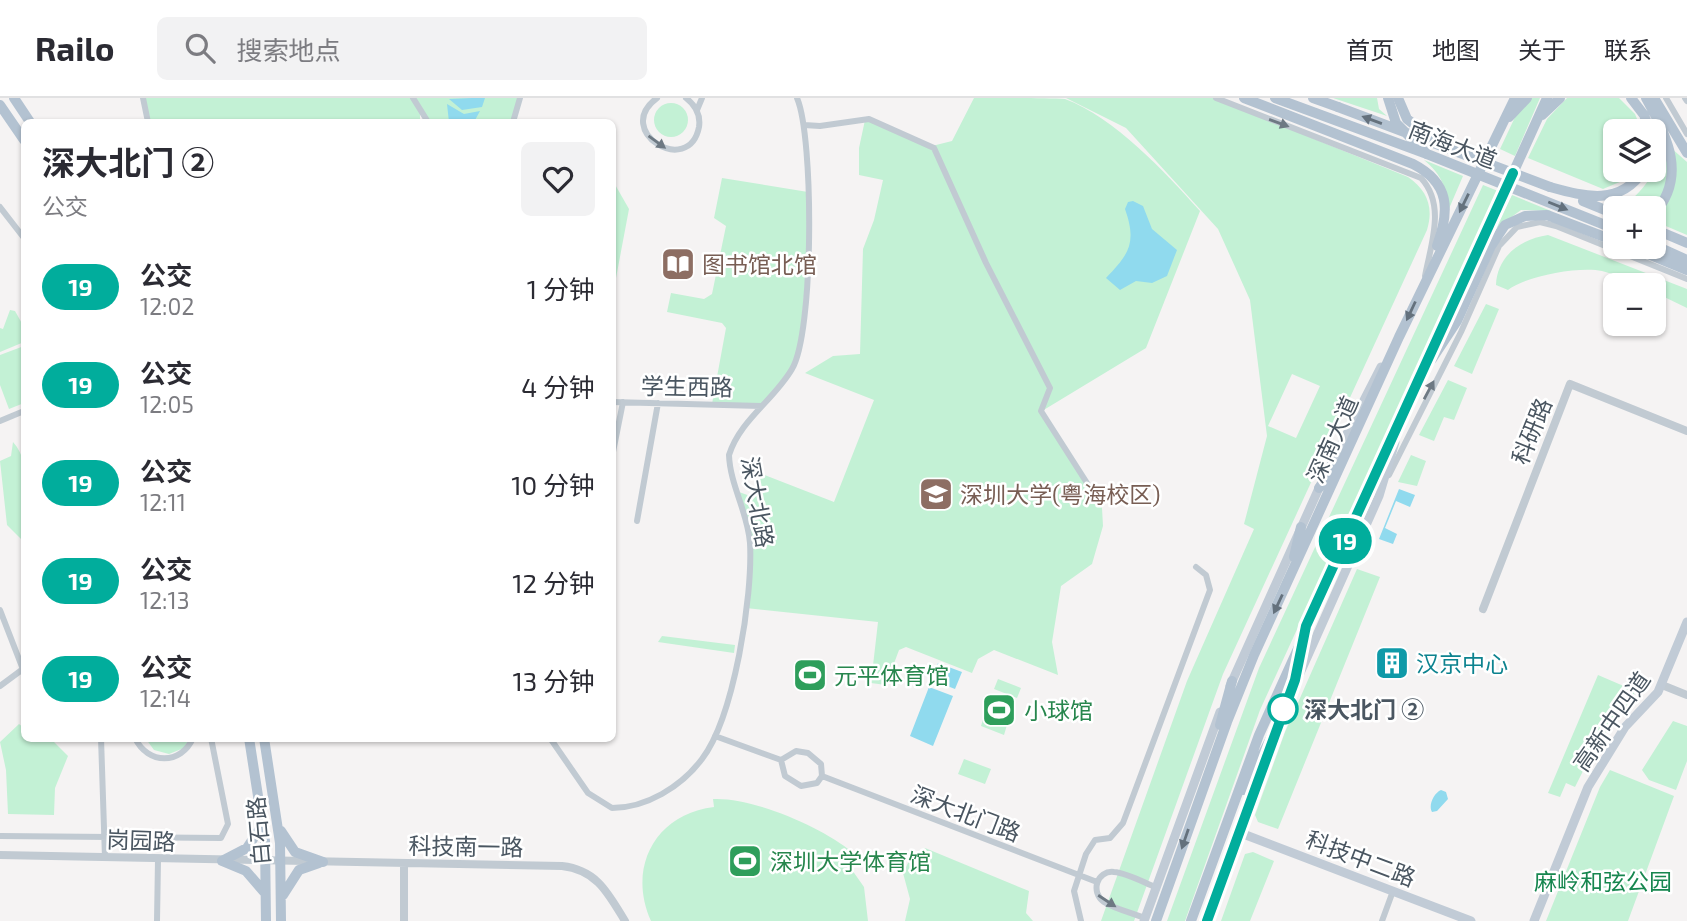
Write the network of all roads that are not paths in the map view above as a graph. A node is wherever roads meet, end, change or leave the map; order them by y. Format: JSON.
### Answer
{"nodes":[{"id":1,"x":14,"y":98,"type":"edge"},
{"id":2,"x":143,"y":98,"type":"edge"},
{"id":3,"x":413,"y":98,"type":"edge"},
{"id":4,"x":520,"y":98,"type":"edge"},
{"id":5,"x":657,"y":98,"type":"edge"},
{"id":6,"x":686,"y":98,"type":"edge"},
{"id":7,"x":702,"y":98,"type":"edge"},
{"id":8,"x":797,"y":98,"type":"edge"},
{"id":9,"x":1216,"y":98,"type":"edge"},
{"id":10,"x":1244,"y":98,"type":"edge"},
{"id":11,"x":1275,"y":98,"type":"edge"},
{"id":12,"x":1313,"y":98,"type":"edge"},
{"id":13,"x":1388,"y":98,"type":"edge"},
{"id":14,"x":1398,"y":98,"type":"edge"},
{"id":15,"x":1508,"y":98,"type":"edge"},
{"id":16,"x":1515,"y":98,"type":"edge"},
{"id":17,"x":1527,"y":98,"type":"edge"},
{"id":18,"x":1547,"y":98,"type":"edge"},
{"id":19,"x":1559,"y":98,"type":"edge"},
{"id":20,"x":1631,"y":98,"type":"edge"},
{"id":21,"x":1646,"y":98,"type":"edge"},
{"id":22,"x":1654,"y":98,"type":"edge"},
{"id":23,"x":1666,"y":98,"type":"edge"},
{"id":24,"x":0,"y":105,"type":"edge"},
{"id":25,"x":697,"y":110,"type":"junction"},
{"id":26,"x":28,"y":119,"type":"edge"},
{"id":27,"x":147,"y":119,"type":"edge"},
{"id":28,"x":426,"y":119,"type":"edge"},
{"id":29,"x":514,"y":119,"type":"edge"},
{"id":30,"x":1646,"y":119,"type":"edge"},
{"id":31,"x":804,"y":125,"type":"junction"},
{"id":32,"x":1502,"y":125,"type":"junction"},
{"id":33,"x":1534,"y":127,"type":"junction"},
{"id":34,"x":1687,"y":134,"type":"edge"},
{"id":35,"x":21,"y":136,"type":"edge"},
{"id":36,"x":1443,"y":146,"type":"junction"},
{"id":37,"x":1687,"y":153,"type":"edge"},
{"id":38,"x":1427,"y":154,"type":"junction"},
{"id":39,"x":1634,"y":182,"type":"edge"},
{"id":40,"x":1550,"y":187,"type":"junction"},
{"id":41,"x":1666,"y":200,"type":"edge"},
{"id":42,"x":0,"y":207,"type":"edge"},
{"id":43,"x":1603,"y":209,"type":"edge"},
{"id":44,"x":1592,"y":219,"type":"junction"},
{"id":45,"x":1603,"y":221,"type":"edge"},
{"id":46,"x":1603,"y":224,"type":"edge"},
{"id":47,"x":21,"y":234,"type":"edge"},
{"id":48,"x":1666,"y":234,"type":"edge"},
{"id":49,"x":1603,"y":236,"type":"edge"},
{"id":50,"x":1687,"y":243,"type":"edge"},
{"id":51,"x":1666,"y":250,"type":"edge"},
{"id":52,"x":1660,"y":259,"type":"edge"},
{"id":53,"x":1687,"y":260,"type":"edge"},
{"id":54,"x":1687,"y":270,"type":"edge"},
{"id":55,"x":1687,"y":279,"type":"edge"},
{"id":56,"x":1423,"y":286,"type":"junction"},
{"id":57,"x":1399,"y":337,"type":"junction"},
{"id":58,"x":1415,"y":386,"type":"junction"},
{"id":59,"x":616,"y":402,"type":"edge"},
{"id":60,"x":623,"y":402,"type":"junction"},
{"id":61,"x":658,"y":403,"type":"junction"},
{"id":62,"x":1407,"y":404,"type":"junction"},
{"id":63,"x":761,"y":406,"type":"junction"},
{"id":64,"x":21,"y":412,"type":"edge"},
{"id":65,"x":0,"y":421,"type":"edge"},
{"id":66,"x":1687,"y":431,"type":"edge"},
{"id":67,"x":616,"y":437,"type":"edge"},
{"id":68,"x":1346,"y":453,"type":"junction"},
{"id":69,"x":1319,"y":488,"type":"junction"},
{"id":70,"x":1094,"y":494,"type":"dead end"},
{"id":71,"x":1379,"y":496,"type":"junction"},
{"id":72,"x":637,"y":521,"type":"dead end"},
{"id":73,"x":1301,"y":527,"type":"junction"},
{"id":74,"x":1196,"y":567,"type":"dead end"},
{"id":75,"x":1289,"y":580,"type":"junction"},
{"id":76,"x":1483,"y":609,"type":"dead end"},
{"id":77,"x":0,"y":610,"type":"edge"},
{"id":78,"x":1687,"y":622,"type":"edge"},
{"id":79,"x":1306,"y":626,"type":"junction"},
{"id":80,"x":21,"y":662,"type":"edge"},
{"id":81,"x":21,"y":672,"type":"edge"},
{"id":82,"x":1295,"y":680,"type":"junction"},
{"id":83,"x":1233,"y":681,"type":"junction"},
{"id":84,"x":1662,"y":685,"type":"junction"},
{"id":85,"x":0,"y":686,"type":"edge"},
{"id":86,"x":1687,"y":695,"type":"edge"},
{"id":87,"x":1275,"y":730,"type":"junction"},
{"id":88,"x":715,"y":736,"type":"junction"},
{"id":89,"x":102,"y":742,"type":"edge"},
{"id":90,"x":138,"y":742,"type":"edge"},
{"id":91,"x":190,"y":742,"type":"edge"},
{"id":92,"x":212,"y":742,"type":"edge"},
{"id":93,"x":250,"y":742,"type":"edge"},
{"id":94,"x":265,"y":742,"type":"edge"},
{"id":95,"x":553,"y":742,"type":"edge"},
{"id":96,"x":781,"y":760,"type":"junction"},
{"id":97,"x":822,"y":776,"type":"junction"},
{"id":98,"x":1194,"y":813,"type":"junction"},
{"id":99,"x":262,"y":824,"type":"junction"},
{"id":100,"x":278,"y":824,"type":"junction"},
{"id":101,"x":1238,"y":832,"type":"junction"},
{"id":102,"x":1222,"y":835,"type":"junction"},
{"id":103,"x":0,"y":836,"type":"edge"},
{"id":104,"x":104,"y":837,"type":"junction"},
{"id":105,"x":0,"y":855,"type":"edge"},
{"id":106,"x":104,"y":858,"type":"junction"},
{"id":107,"x":158,"y":860,"type":"junction"},
{"id":108,"x":222,"y":861,"type":"junction"},
{"id":109,"x":266,"y":862,"type":"junction"},
{"id":110,"x":281,"y":862,"type":"junction"},
{"id":111,"x":323,"y":862,"type":"junction"},
{"id":112,"x":404,"y":864,"type":"junction"},
{"id":113,"x":1079,"y":875,"type":"junction"},
{"id":114,"x":1097,"y":882,"type":"junction"},
{"id":115,"x":1155,"y":887,"type":"junction"},
{"id":116,"x":1393,"y":891,"type":"junction"},
{"id":117,"x":266,"y":897,"type":"junction"},
{"id":118,"x":281,"y":900,"type":"junction"},
{"id":119,"x":1144,"y":920,"type":"edge"},
{"id":120,"x":157,"y":921,"type":"edge"},
{"id":121,"x":266,"y":921,"type":"edge"},
{"id":122,"x":281,"y":921,"type":"edge"},
{"id":123,"x":404,"y":921,"type":"edge"},
{"id":124,"x":625,"y":921,"type":"edge"},
{"id":125,"x":1081,"y":921,"type":"edge"},
{"id":126,"x":1156,"y":921,"type":"edge"},
{"id":127,"x":1191,"y":921,"type":"edge"},
{"id":128,"x":1207,"y":921,"type":"edge"},
{"id":129,"x":1382,"y":921,"type":"edge"},
{"id":130,"x":1471,"y":921,"type":"edge"},
{"id":131,"x":1534,"y":921,"type":"edge"}],
"edges":[{"from":1,"to":26,"type":"main road"},
{"from":2,"to":27,"type":"street"},
{"from":3,"to":28,"type":"street"},
{"from":4,"to":29,"type":"street"},
{"from":5,"to":25,"type":"street","one_way":true},
{"from":6,"to":25,"type":"street"},
{"from":7,"to":25,"type":"street"},
{"from":8,"to":31,"type":"street","name":"深大北路"},
{"from":9,"to":56,"type":"street","one_way":true},
{"from":10,"to":56,"type":"main road"},
{"from":11,"to":38,"type":"main road","name":"南海大道"},
{"from":36,"to":12,"type":"main road","name":"南海大道","one_way":true,"bridge":true},
{"from":13,"to":38,"type":"main road","bridge":true},
{"from":14,"to":36,"type":"main road","bridge":true},
{"from":15,"to":32,"type":"main road"},
{"from":16,"to":32,"type":"main road","name":"深南大道"},
{"from":17,"to":32,"type":"main road"},
{"from":18,"to":33,"type":"main road"},
{"from":19,"to":33,"type":"main road"},
{"from":20,"to":30,"type":"main road"},
{"from":21,"to":41,"type":"main road"},
{"from":22,"to":37,"type":"main road"},
{"from":23,"to":34,"type":"street"},
{"from":24,"to":35,"type":"main road"},
{"from":31,"to":63,"type":"street","name":"深大北路"},
{"from":31,"to":70,"type":"street"},
{"from":32,"to":56,"type":"main road","name":"深南大道","one_way":true},
{"from":33,"to":58,"type":"main road"},
{"from":36,"to":40,"type":"main road","name":"南海大道","bridge":true},
{"from":38,"to":44,"type":"main road","name":"南海大道","one_way":true,"bridge":true},
{"from":39,"to":40,"type":"main road"},
{"from":40,"to":43,"type":"main road","name":"南海大道"},
{"from":42,"to":47,"type":"street"},
{"from":44,"to":45,"type":"main road","bridge":true},
{"from":44,"to":46,"type":"main road","name":"南海大道","bridge":true},
{"from":48,"to":50,"type":"main road"},
{"from":49,"to":58,"type":"main road"},
{"from":51,"to":53,"type":"main road"},
{"from":52,"to":54,"type":"main road"},
{"from":71,"to":55,"type":"street","one_way":true},
{"from":56,"to":57,"type":"main road","name":"深南大道","one_way":true},
{"from":57,"to":68,"type":"main road","name":"深南大道"},
{"from":57,"to":69,"type":"main road"},
{"from":58,"to":62,"type":"main road"},
{"from":59,"to":60,"type":"street","name":"学生西路"},
{"from":60,"to":61,"type":"street","name":"学生西路"},
{"from":60,"to":67,"type":"street"},
{"from":61,"to":63,"type":"street","name":"学生西路"},
{"from":61,"to":72,"type":"street"},
{"from":62,"to":71,"type":"main road"},
{"from":62,"to":79,"type":"main road"},
{"from":63,"to":88,"type":"street","name":"深大北路"},
{"from":64,"to":65,"type":"street"},
{"from":66,"to":76,"type":"street","name":"科研路"},
{"from":68,"to":69,"type":"main road"},
{"from":68,"to":75,"type":"main road","name":"深南大道"},
{"from":69,"to":73,"type":"main road"},
{"from":71,"to":82,"type":"main road"},
{"from":73,"to":75,"type":"main road"},
{"from":73,"to":83,"type":"main road"},
{"from":74,"to":113,"type":"street"},
{"from":75,"to":98,"type":"main road","name":"深南大道","one_way":true},
{"from":77,"to":80,"type":"street"},
{"from":78,"to":84,"type":"main road","name":"高新中四道"},
{"from":79,"to":82,"type":"main road"},
{"from":79,"to":102,"type":"main road"},
{"from":81,"to":85,"type":"street"},
{"from":82,"to":87,"type":"main road"},
{"from":83,"to":98,"type":"main road"},
{"from":83,"to":115,"type":"main road"},
{"from":84,"to":86,"type":"street"},
{"from":84,"to":131,"type":"main road","name":"高新中四道"},
{"from":87,"to":101,"type":"main road"},
{"from":87,"to":102,"type":"main road"},
{"from":88,"to":95,"type":"street","name":"深大北路"},
{"from":88,"to":96,"type":"street","name":"深大北门路"},
{"from":89,"to":104,"type":"street"},
{"from":90,"to":91,"type":"street"},
{"from":92,"to":104,"type":"street"},
{"from":93,"to":99,"type":"main road","name":"白石路"},
{"from":94,"to":100,"type":"main road","name":"白石路"},
{"from":96,"to":97,"type":"street","name":"深大北门路"},
{"from":96,"to":97,"type":"street"},
{"from":97,"to":113,"type":"street","name":"深大北门路"},
{"from":98,"to":126,"type":"main road","name":"深南大道","one_way":true},
{"from":99,"to":108,"type":"main road"},
{"from":99,"to":109,"type":"main road","name":"白石路"},
{"from":100,"to":110,"type":"main road","name":"白石路"},
{"from":100,"to":111,"type":"main road"},
{"from":101,"to":116,"type":"main road","name":"科技中二路"},
{"from":101,"to":128,"type":"main road"},
{"from":102,"to":127,"type":"main road"},
{"from":103,"to":104,"type":"street"},
{"from":104,"to":106,"type":"street"},
{"from":105,"to":106,"type":"street","name":"岗园路"},
{"from":106,"to":107,"type":"street","name":"岗园路"},
{"from":107,"to":108,"type":"street","name":"岗园路"},
{"from":107,"to":120,"type":"street"},
{"from":108,"to":109,"type":"street","name":"岗园路"},
{"from":108,"to":117,"type":"main road"},
{"from":109,"to":110,"type":"street","name":"岗园路"},
{"from":109,"to":117,"type":"main road","name":"白石路"},
{"from":110,"to":111,"type":"street","name":"科技南一路"},
{"from":110,"to":118,"type":"main road","name":"白石路"},
{"from":111,"to":112,"type":"street","name":"科技南一路"},
{"from":111,"to":118,"type":"main road"},
{"from":112,"to":123,"type":"street"},
{"from":112,"to":124,"type":"street","name":"科技南一路"},
{"from":113,"to":114,"type":"street","name":"深大北门路"},
{"from":113,"to":125,"type":"street"},
{"from":114,"to":115,"type":"street"},
{"from":114,"to":119,"type":"street","one_way":true},
{"from":115,"to":119,"type":"main road"},
{"from":116,"to":129,"type":"street"},
{"from":116,"to":130,"type":"main road","name":"科技中二路"},
{"from":117,"to":121,"type":"main road","name":"白石路"},
{"from":118,"to":122,"type":"main road","name":"白石路"}]}
